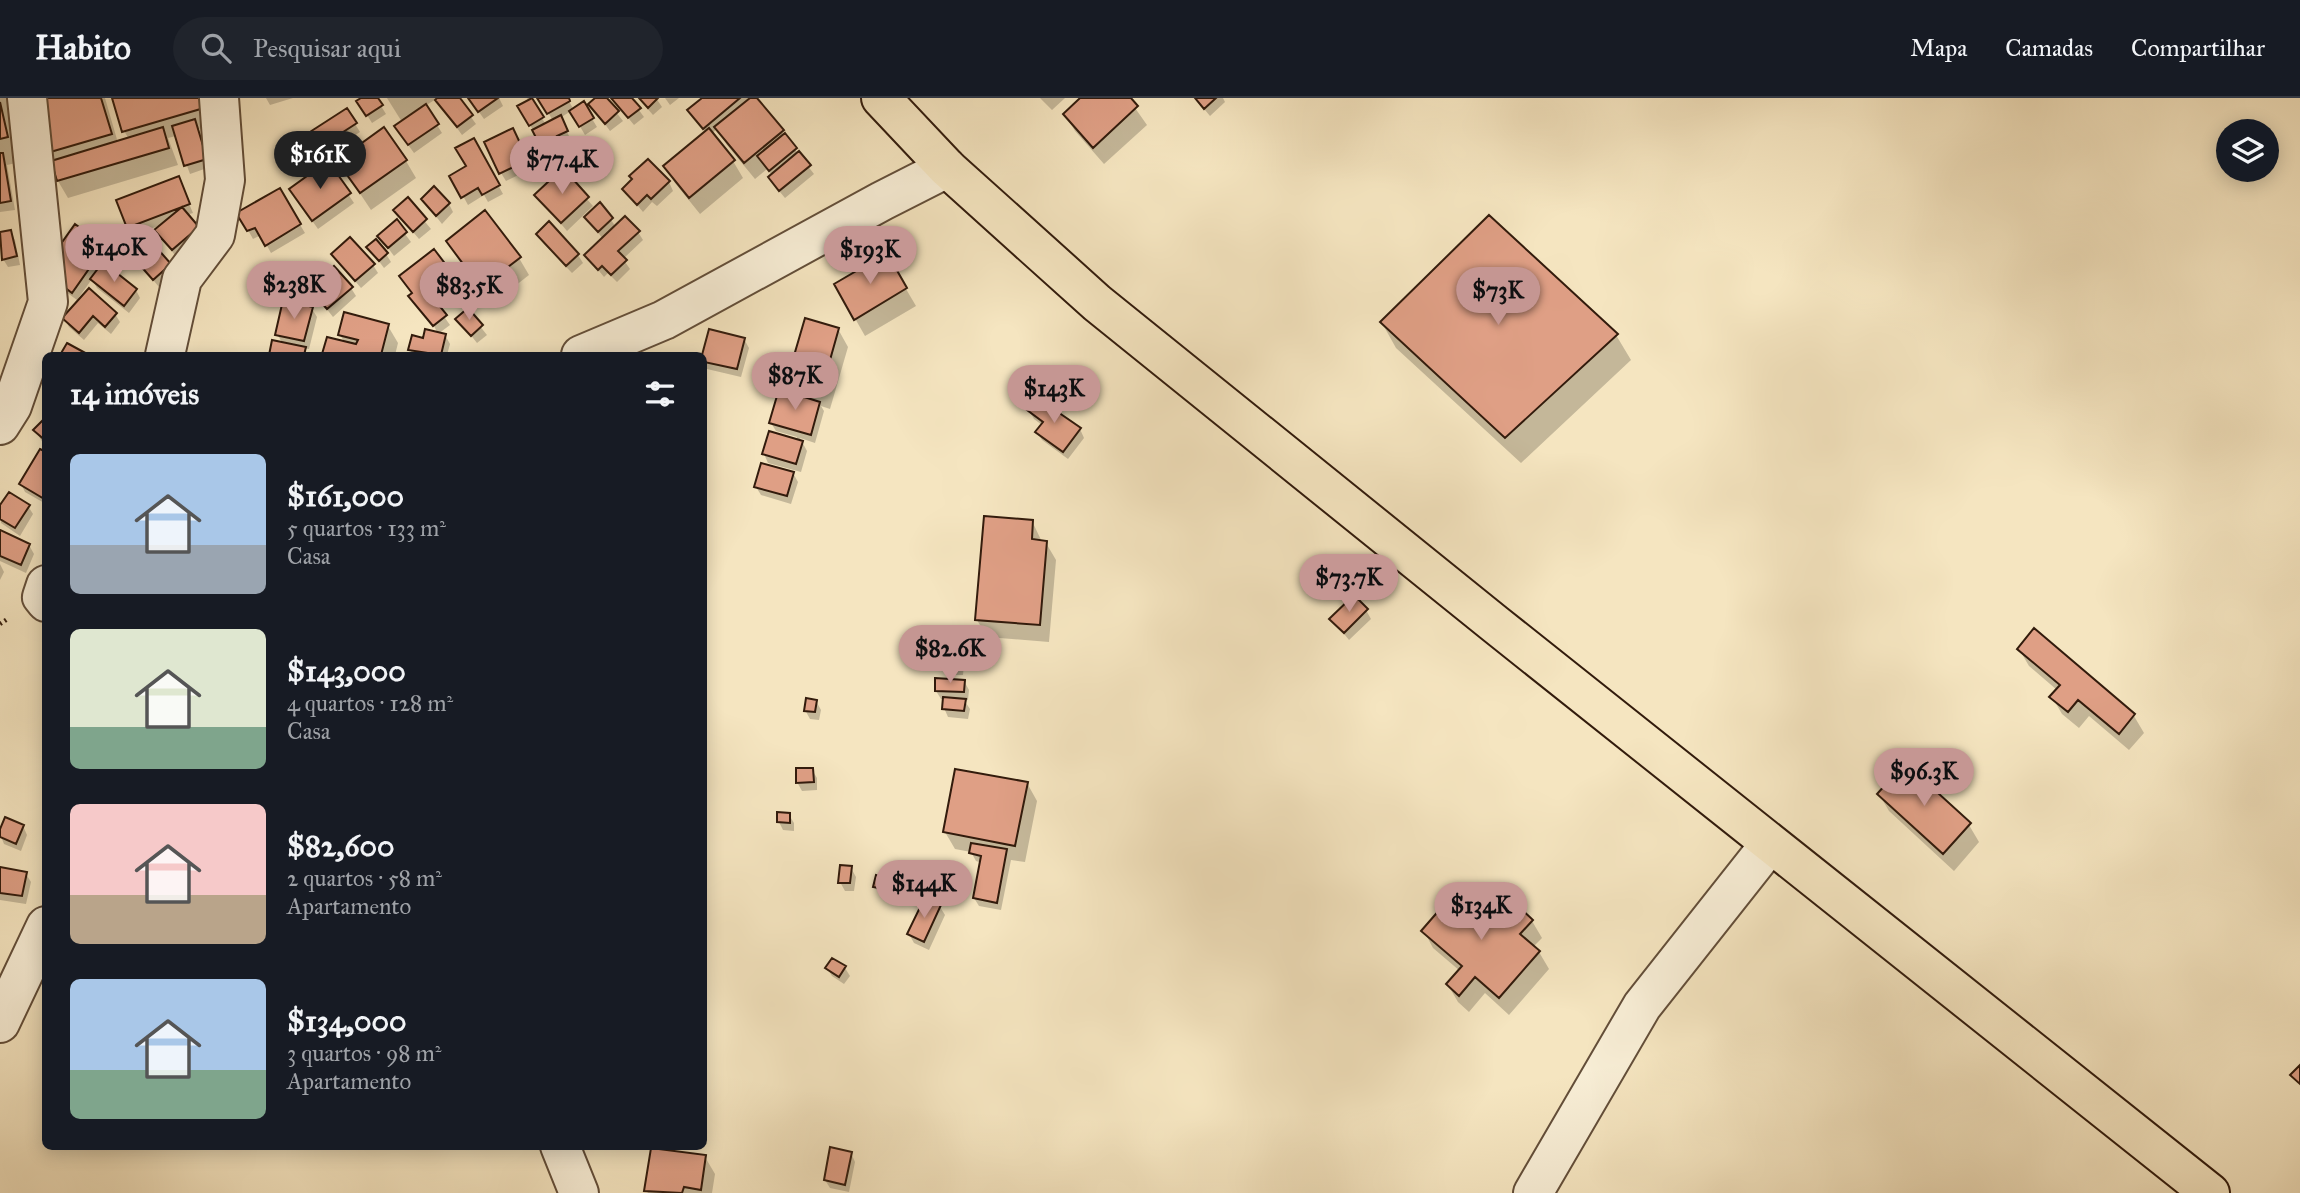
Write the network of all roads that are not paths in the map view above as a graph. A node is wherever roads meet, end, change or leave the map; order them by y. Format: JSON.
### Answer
{"nodes":[{"id":1,"x":27,"y":98,"type":"edge"},
{"id":2,"x":219,"y":98,"type":"edge"},
{"id":3,"x":881,"y":98,"type":"edge"},
{"id":4,"x":947,"y":168,"type":"junction"},
{"id":5,"x":661,"y":338,"type":"edge"},
{"id":6,"x":166,"y":352,"type":"edge"},
{"id":7,"x":595,"y":352,"type":"edge"},
{"id":8,"x":0,"y":425,"type":"edge"},
{"id":9,"x":1770,"y":844,"type":"junction"},
{"id":10,"x":42,"y":934,"type":"edge"},
{"id":11,"x":0,"y":1023,"type":"edge"},
{"id":12,"x":563,"y":1150,"type":"edge"},
{"id":13,"x":579,"y":1193,"type":"edge"},
{"id":14,"x":1533,"y":1193,"type":"edge"},
{"id":15,"x":2210,"y":1193,"type":"edge"}],
"edges":[{"from":1,"to":8,"type":"street"},
{"from":2,"to":6,"type":"street"},
{"from":3,"to":4,"type":"main road"},
{"from":4,"to":5,"type":"street"},
{"from":4,"to":9,"type":"main road"},
{"from":5,"to":7,"type":"street"},
{"from":9,"to":14,"type":"street"},
{"from":9,"to":15,"type":"main road"},
{"from":10,"to":11,"type":"street"},
{"from":12,"to":13,"type":"street"}]}
